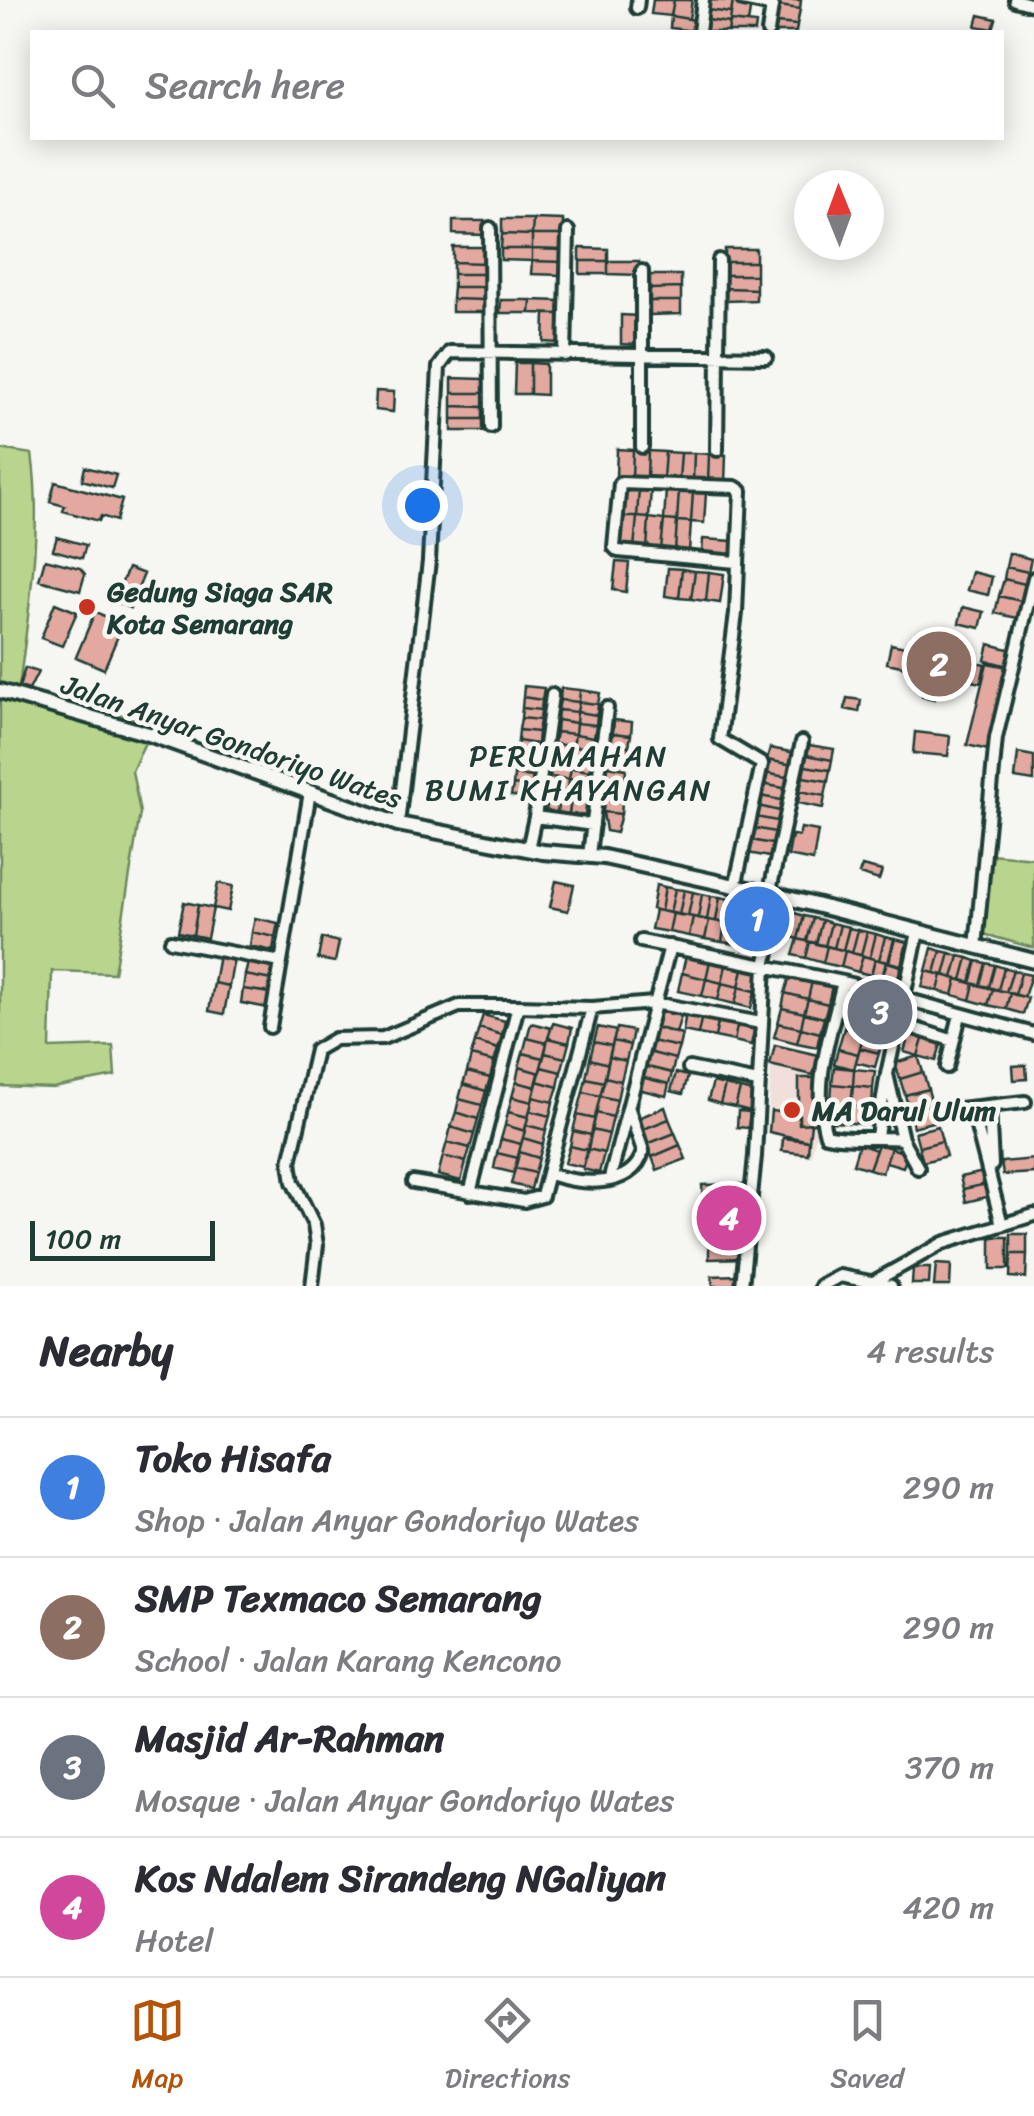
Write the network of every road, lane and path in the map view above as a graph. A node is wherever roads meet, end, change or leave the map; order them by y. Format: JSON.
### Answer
{"nodes":[{"id":1,"x":703,"y":0,"type":"edge"},
{"id":2,"x":744,"y":0,"type":"edge"},
{"id":3,"x":1015,"y":0,"type":"edge"},
{"id":4,"x":772,"y":3,"type":"edge"},
{"id":5,"x":1034,"y":5,"type":"edge"},
{"id":6,"x":698,"y":30,"type":"edge"},
{"id":7,"x":768,"y":30,"type":"edge"},
{"id":8,"x":490,"y":228,"type":"dead end"},
{"id":9,"x":568,"y":231,"type":"dead end"},
{"id":10,"x":719,"y":260,"type":"dead end"},
{"id":11,"x":642,"y":271,"type":"dead end"},
{"id":12,"x":488,"y":353,"type":"junction"},
{"id":13,"x":565,"y":355,"type":"junction"},
{"id":14,"x":642,"y":356,"type":"junction"},
{"id":15,"x":717,"y":357,"type":"junction"},
{"id":16,"x":766,"y":358,"type":"dead end"},
{"id":17,"x":491,"y":427,"type":"dead end"},
{"id":18,"x":642,"y":447,"type":"dead end"},
{"id":19,"x":718,"y":450,"type":"dead end"},
{"id":20,"x":736,"y":562,"type":"junction"},
{"id":21,"x":1034,"y":578,"type":"edge"},
{"id":22,"x":0,"y":690,"type":"edge"},
{"id":23,"x":552,"y":695,"type":"dead end"},
{"id":24,"x":607,"y":708,"type":"dead end"},
{"id":25,"x":802,"y":742,"type":"dead end"},
{"id":26,"x":310,"y":792,"type":"junction"},
{"id":27,"x":535,"y":818,"type":"junction"},
{"id":28,"x":398,"y":824,"type":"junction"},
{"id":29,"x":593,"y":824,"type":"junction"},
{"id":30,"x":528,"y":849,"type":"junction"},
{"id":31,"x":589,"y":855,"type":"junction"},
{"id":32,"x":734,"y":887,"type":"junction"},
{"id":33,"x":774,"y":895,"type":"junction"},
{"id":34,"x":918,"y":932,"type":"junction"},
{"id":35,"x":171,"y":941,"type":"dead end"},
{"id":36,"x":641,"y":941,"type":"dead end"},
{"id":37,"x":670,"y":946,"type":"junction"},
{"id":38,"x":976,"y":947,"type":"junction"},
{"id":39,"x":1034,"y":961,"type":"edge"},
{"id":40,"x":281,"y":962,"type":"junction"},
{"id":41,"x":766,"y":966,"type":"junction"},
{"id":42,"x":842,"y":982,"type":"junction"},
{"id":43,"x":905,"y":1000,"type":"junction"},
{"id":44,"x":654,"y":1003,"type":"junction"},
{"id":45,"x":518,"y":1006,"type":"junction"},
{"id":46,"x":592,"y":1008,"type":"junction"},
{"id":47,"x":960,"y":1015,"type":"junction"},
{"id":48,"x":761,"y":1023,"type":"junction"},
{"id":49,"x":898,"y":1023,"type":"junction"},
{"id":50,"x":270,"y":1027,"type":"dead end"},
{"id":51,"x":1034,"y":1034,"type":"edge"},
{"id":52,"x":951,"y":1040,"type":"junction"},
{"id":53,"x":947,"y":1067,"type":"dead end"},
{"id":54,"x":689,"y":1068,"type":"dead end"},
{"id":55,"x":886,"y":1074,"type":"junction"},
{"id":56,"x":758,"y":1082,"type":"junction"},
{"id":57,"x":1024,"y":1102,"type":"dead end"},
{"id":58,"x":989,"y":1106,"type":"junction"},
{"id":59,"x":629,"y":1108,"type":"junction"},
{"id":60,"x":972,"y":1108,"type":"junction"},
{"id":61,"x":940,"y":1111,"type":"dead end"},
{"id":62,"x":877,"y":1136,"type":"junction"},
{"id":63,"x":902,"y":1139,"type":"junction"},
{"id":64,"x":918,"y":1168,"type":"dead end"},
{"id":65,"x":548,"y":1174,"type":"junction"},
{"id":66,"x":610,"y":1178,"type":"junction"},
{"id":67,"x":413,"y":1182,"type":"dead end"},
{"id":68,"x":993,"y":1190,"type":"junction"},
{"id":69,"x":470,"y":1192,"type":"junction"},
{"id":70,"x":1034,"y":1214,"type":"edge"},
{"id":71,"x":1001,"y":1222,"type":"junction"},
{"id":72,"x":876,"y":1281,"type":"junction"},
{"id":73,"x":312,"y":1286,"type":"edge"},
{"id":74,"x":742,"y":1286,"type":"edge"},
{"id":75,"x":821,"y":1286,"type":"edge"},
{"id":76,"x":891,"y":1286,"type":"edge"}],
"edges":[{"from":1,"to":6,"type":"street"},
{"from":2,"to":4,"type":"street"},
{"from":3,"to":5,"type":"street"},
{"from":4,"to":7,"type":"street"},
{"from":8,"to":12,"type":"street"},
{"from":9,"to":13,"type":"street"},
{"from":10,"to":15,"type":"street"},
{"from":11,"to":14,"type":"street"},
{"from":12,"to":13,"type":"street"},
{"from":12,"to":17,"type":"street"},
{"from":12,"to":28,"type":"street"},
{"from":13,"to":14,"type":"street"},
{"from":14,"to":15,"type":"street"},
{"from":14,"to":18,"type":"street"},
{"from":15,"to":16,"type":"street"},
{"from":15,"to":19,"type":"street"},
{"from":20,"to":20,"type":"street"},
{"from":20,"to":32,"type":"street"},
{"from":21,"to":38,"type":"street"},
{"from":22,"to":26,"type":"street","name":"Jalan Anyar Gondoriyo Wates"},
{"from":23,"to":27,"type":"street"},
{"from":24,"to":29,"type":"street"},
{"from":25,"to":33,"type":"street"},
{"from":26,"to":28,"type":"street","name":"Jalan Anyar Gondoriyo Wates"},
{"from":26,"to":40,"type":"street"},
{"from":27,"to":29,"type":"street"},
{"from":27,"to":30,"type":"street"},
{"from":28,"to":30,"type":"street","name":"Jalan Anyar Gondoriyo Wates"},
{"from":29,"to":31,"type":"street"},
{"from":30,"to":31,"type":"street","name":"Jalan Anyar Gondoriyo Wates"},
{"from":31,"to":32,"type":"street","name":"Jalan Anyar Gondoriyo Wates"},
{"from":32,"to":33,"type":"street","name":"Jalan Anyar Gondoriyo Wates"},
{"from":33,"to":34,"type":"street","name":"Jalan Anyar Gondoriyo Wates"},
{"from":33,"to":41,"type":"street"},
{"from":34,"to":38,"type":"street","name":"Jalan Anyar Gondoriyo Wates"},
{"from":34,"to":43,"type":"street"},
{"from":35,"to":40,"type":"street"},
{"from":36,"to":37,"type":"street"},
{"from":37,"to":41,"type":"street"},
{"from":37,"to":44,"type":"street"},
{"from":38,"to":39,"type":"street","name":"Jalan Anyar Gondoriyo Wates"},
{"from":40,"to":50,"type":"street"},
{"from":41,"to":42,"type":"street"},
{"from":41,"to":48,"type":"street"},
{"from":42,"to":43,"type":"street"},
{"from":42,"to":62,"type":"street"},
{"from":43,"to":47,"type":"street"},
{"from":43,"to":49,"type":"street"},
{"from":44,"to":46,"type":"street"},
{"from":44,"to":48,"type":"street"},
{"from":44,"to":59,"type":"street"},
{"from":45,"to":46,"type":"street"},
{"from":45,"to":69,"type":"street"},
{"from":45,"to":73,"type":"street"},
{"from":46,"to":65,"type":"street"},
{"from":47,"to":51,"type":"street"},
{"from":47,"to":52,"type":"street"},
{"from":48,"to":56,"type":"street"},
{"from":49,"to":52,"type":"street"},
{"from":49,"to":55,"type":"street"},
{"from":52,"to":53,"type":"street"},
{"from":54,"to":56,"type":"street"},
{"from":55,"to":62,"type":"street"},
{"from":55,"to":63,"type":"street"},
{"from":56,"to":74,"type":"street"},
{"from":57,"to":58,"type":"street"},
{"from":58,"to":60,"type":"street"},
{"from":58,"to":68,"type":"street"},
{"from":59,"to":66,"type":"street"},
{"from":59,"to":66,"type":"street"},
{"from":60,"to":61,"type":"street"},
{"from":60,"to":68,"type":"street"},
{"from":62,"to":63,"type":"street"},
{"from":63,"to":64,"type":"street"},
{"from":65,"to":66,"type":"street"},
{"from":65,"to":69,"type":"street"},
{"from":67,"to":69,"type":"street"},
{"from":68,"to":71,"type":"street"},
{"from":70,"to":71,"type":"street"},
{"from":71,"to":72,"type":"street"},
{"from":72,"to":75,"type":"street"},
{"from":72,"to":76,"type":"street"}]}
